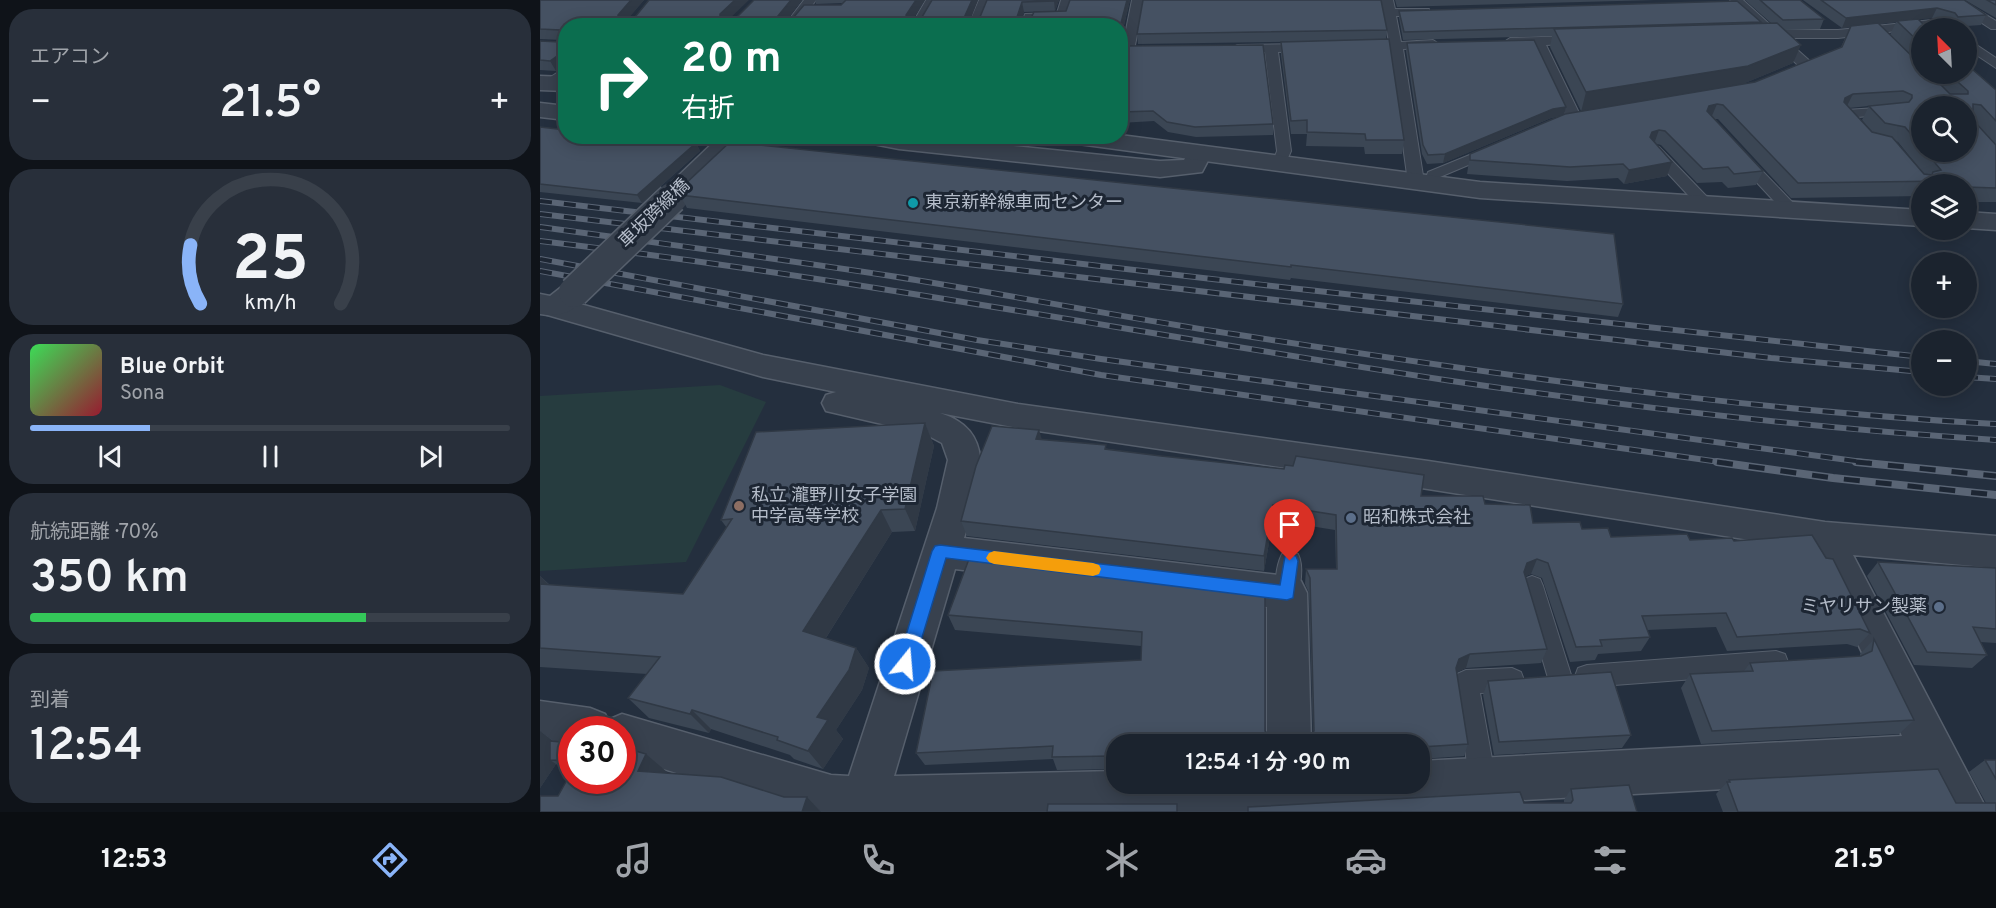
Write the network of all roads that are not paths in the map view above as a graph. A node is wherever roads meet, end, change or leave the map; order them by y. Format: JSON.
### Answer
{"nodes":[{"id":1,"x":932,"y":0,"type":"edge"},
{"id":2,"x":985,"y":0,"type":"edge"},
{"id":3,"x":1067,"y":0,"type":"edge"},
{"id":4,"x":1138,"y":0,"type":"edge"},
{"id":5,"x":1953,"y":0,"type":"edge"},
{"id":6,"x":1734,"y":1,"type":"edge"},
{"id":7,"x":806,"y":5,"type":"edge"},
{"id":8,"x":1388,"y":7,"type":"edge"},
{"id":9,"x":823,"y":10,"type":"edge"},
{"id":10,"x":1436,"y":12,"type":"edge"},
{"id":11,"x":796,"y":18,"type":"edge"},
{"id":12,"x":922,"y":18,"type":"edge"},
{"id":13,"x":977,"y":18,"type":"edge"},
{"id":14,"x":1029,"y":18,"type":"edge"},
{"id":15,"x":1820,"y":19,"type":"edge"},
{"id":16,"x":1995,"y":26,"type":"edge"},
{"id":17,"x":1911,"y":28,"type":"edge"},
{"id":18,"x":1977,"y":32,"type":"edge"},
{"id":19,"x":1772,"y":34,"type":"junction"},
{"id":20,"x":1838,"y":34,"type":"junction"},
{"id":21,"x":1748,"y":35,"type":"edge"},
{"id":22,"x":1128,"y":36,"type":"edge"},
{"id":23,"x":1584,"y":40,"type":"edge"},
{"id":24,"x":1977,"y":41,"type":"edge"},
{"id":25,"x":1538,"y":42,"type":"junction"},
{"id":26,"x":1493,"y":43,"type":"edge"},
{"id":27,"x":1449,"y":44,"type":"edge"},
{"id":28,"x":1396,"y":46,"type":"junction"},
{"id":29,"x":1351,"y":47,"type":"edge"},
{"id":30,"x":1317,"y":48,"type":"edge"},
{"id":31,"x":1271,"y":49,"type":"junction"},
{"id":32,"x":1128,"y":50,"type":"edge"},
{"id":33,"x":1147,"y":50,"type":"edge"},
{"id":34,"x":1226,"y":50,"type":"edge"},
{"id":35,"x":1996,"y":64,"type":"edge"},
{"id":36,"x":540,"y":110,"type":"edge"},
{"id":37,"x":558,"y":111,"type":"edge"},
{"id":38,"x":1896,"y":111,"type":"edge"},
{"id":39,"x":1590,"y":116,"type":"edge"},
{"id":40,"x":1575,"y":119,"type":"junction"},
{"id":41,"x":1557,"y":123,"type":"edge"},
{"id":42,"x":1866,"y":136,"type":"edge"},
{"id":43,"x":1512,"y":141,"type":"edge"},
{"id":44,"x":1727,"y":142,"type":"edge"},
{"id":45,"x":727,"y":144,"type":"edge"},
{"id":46,"x":918,"y":144,"type":"edge"},
{"id":47,"x":1125,"y":144,"type":"edge"},
{"id":48,"x":1654,"y":150,"type":"edge"},
{"id":49,"x":1199,"y":155,"type":"junction"},
{"id":50,"x":1279,"y":164,"type":"junction"},
{"id":51,"x":1424,"y":183,"type":"junction"},
{"id":52,"x":1706,"y":205,"type":"junction"},
{"id":53,"x":1791,"y":210,"type":"junction"},
{"id":54,"x":1911,"y":217,"type":"edge"},
{"id":55,"x":1977,"y":221,"type":"edge"},
{"id":56,"x":1996,"y":222,"type":"edge"},
{"id":57,"x":556,"y":301,"type":"edge"},
{"id":58,"x":763,"y":366,"type":"junction"},
{"id":59,"x":1825,"y":537,"type":"junction"},
{"id":60,"x":940,"y":551,"type":"junction"},
{"id":61,"x":1996,"y":552,"type":"edge"},
{"id":62,"x":1532,"y":586,"type":"dead end"},
{"id":63,"x":1801,"y":660,"type":"edge"},
{"id":64,"x":1560,"y":678,"type":"junction"},
{"id":65,"x":540,"y":722,"type":"edge"},
{"id":66,"x":558,"y":725,"type":"edge"},
{"id":67,"x":1289,"y":734,"type":"edge"},
{"id":68,"x":636,"y":739,"type":"edge"},
{"id":69,"x":1944,"y":755,"type":"junction"},
{"id":70,"x":1483,"y":781,"type":"junction"},
{"id":71,"x":1430,"y":783,"type":"edge"},
{"id":72,"x":1132,"y":794,"type":"edge"},
{"id":73,"x":1538,"y":795,"type":"edge"},
{"id":74,"x":862,"y":806,"type":"edge"},
{"id":75,"x":1965,"y":812,"type":"edge"}],
"edges":[{"from":1,"to":12,"type":"lane"},
{"from":2,"to":13,"type":"lane"},
{"from":3,"to":14,"type":"lane"},
{"from":4,"to":22,"type":"lane"},
{"from":5,"to":16,"type":"lane"},
{"from":6,"to":19,"type":"lane"},
{"from":7,"to":9,"type":"lane"},
{"from":7,"to":11,"type":"lane"},
{"from":8,"to":10,"type":"lane"},
{"from":8,"to":28,"type":"lane"},
{"from":15,"to":20,"type":"lane"},
{"from":16,"to":18,"type":"lane"},
{"from":17,"to":20,"type":"lane"},
{"from":19,"to":20,"type":"lane"},
{"from":19,"to":20,"type":"lane"},
{"from":19,"to":21,"type":"lane"},
{"from":23,"to":25,"type":"lane"},
{"from":24,"to":35,"type":"lane"},
{"from":25,"to":26,"type":"lane"},
{"from":25,"to":40,"type":"lane"},
{"from":27,"to":28,"type":"lane"},
{"from":28,"to":29,"type":"lane"},
{"from":28,"to":51,"type":"lane"},
{"from":30,"to":31,"type":"lane"},
{"from":31,"to":34,"type":"lane"},
{"from":31,"to":50,"type":"lane"},
{"from":32,"to":33,"type":"lane"},
{"from":36,"to":37,"type":"street"},
{"from":38,"to":42,"type":"lane"},
{"from":39,"to":40,"type":"lane"},
{"from":40,"to":41,"type":"lane"},
{"from":43,"to":51,"type":"lane"},
{"from":44,"to":53,"type":"lane"},
{"from":45,"to":57,"type":"street","name":"車坂跨線橋","bridge":true},
{"from":46,"to":49,"type":"street"},
{"from":47,"to":49,"type":"street"},
{"from":48,"to":52,"type":"lane"},
{"from":49,"to":50,"type":"street"},
{"from":50,"to":51,"type":"street"},
{"from":51,"to":52,"type":"street"},
{"from":52,"to":53,"type":"street"},
{"from":53,"to":54,"type":"street"},
{"from":55,"to":56,"type":"street"},
{"from":57,"to":58,"type":"street"},
{"from":58,"to":59,"type":"street"},
{"from":58,"to":60,"type":"street"},
{"from":59,"to":61,"type":"street"},
{"from":59,"to":69,"type":"street"},
{"from":60,"to":67,"type":"street"},
{"from":60,"to":74,"type":"street"},
{"from":62,"to":64,"type":"lane"},
{"from":63,"to":64,"type":"lane"},
{"from":64,"to":70,"type":"lane"},
{"from":65,"to":66,"type":"street"},
{"from":68,"to":74,"type":"street"},
{"from":69,"to":73,"type":"street"},
{"from":69,"to":75,"type":"street"},
{"from":70,"to":71,"type":"street"},
{"from":70,"to":73,"type":"street"},
{"from":72,"to":74,"type":"street"}]}
